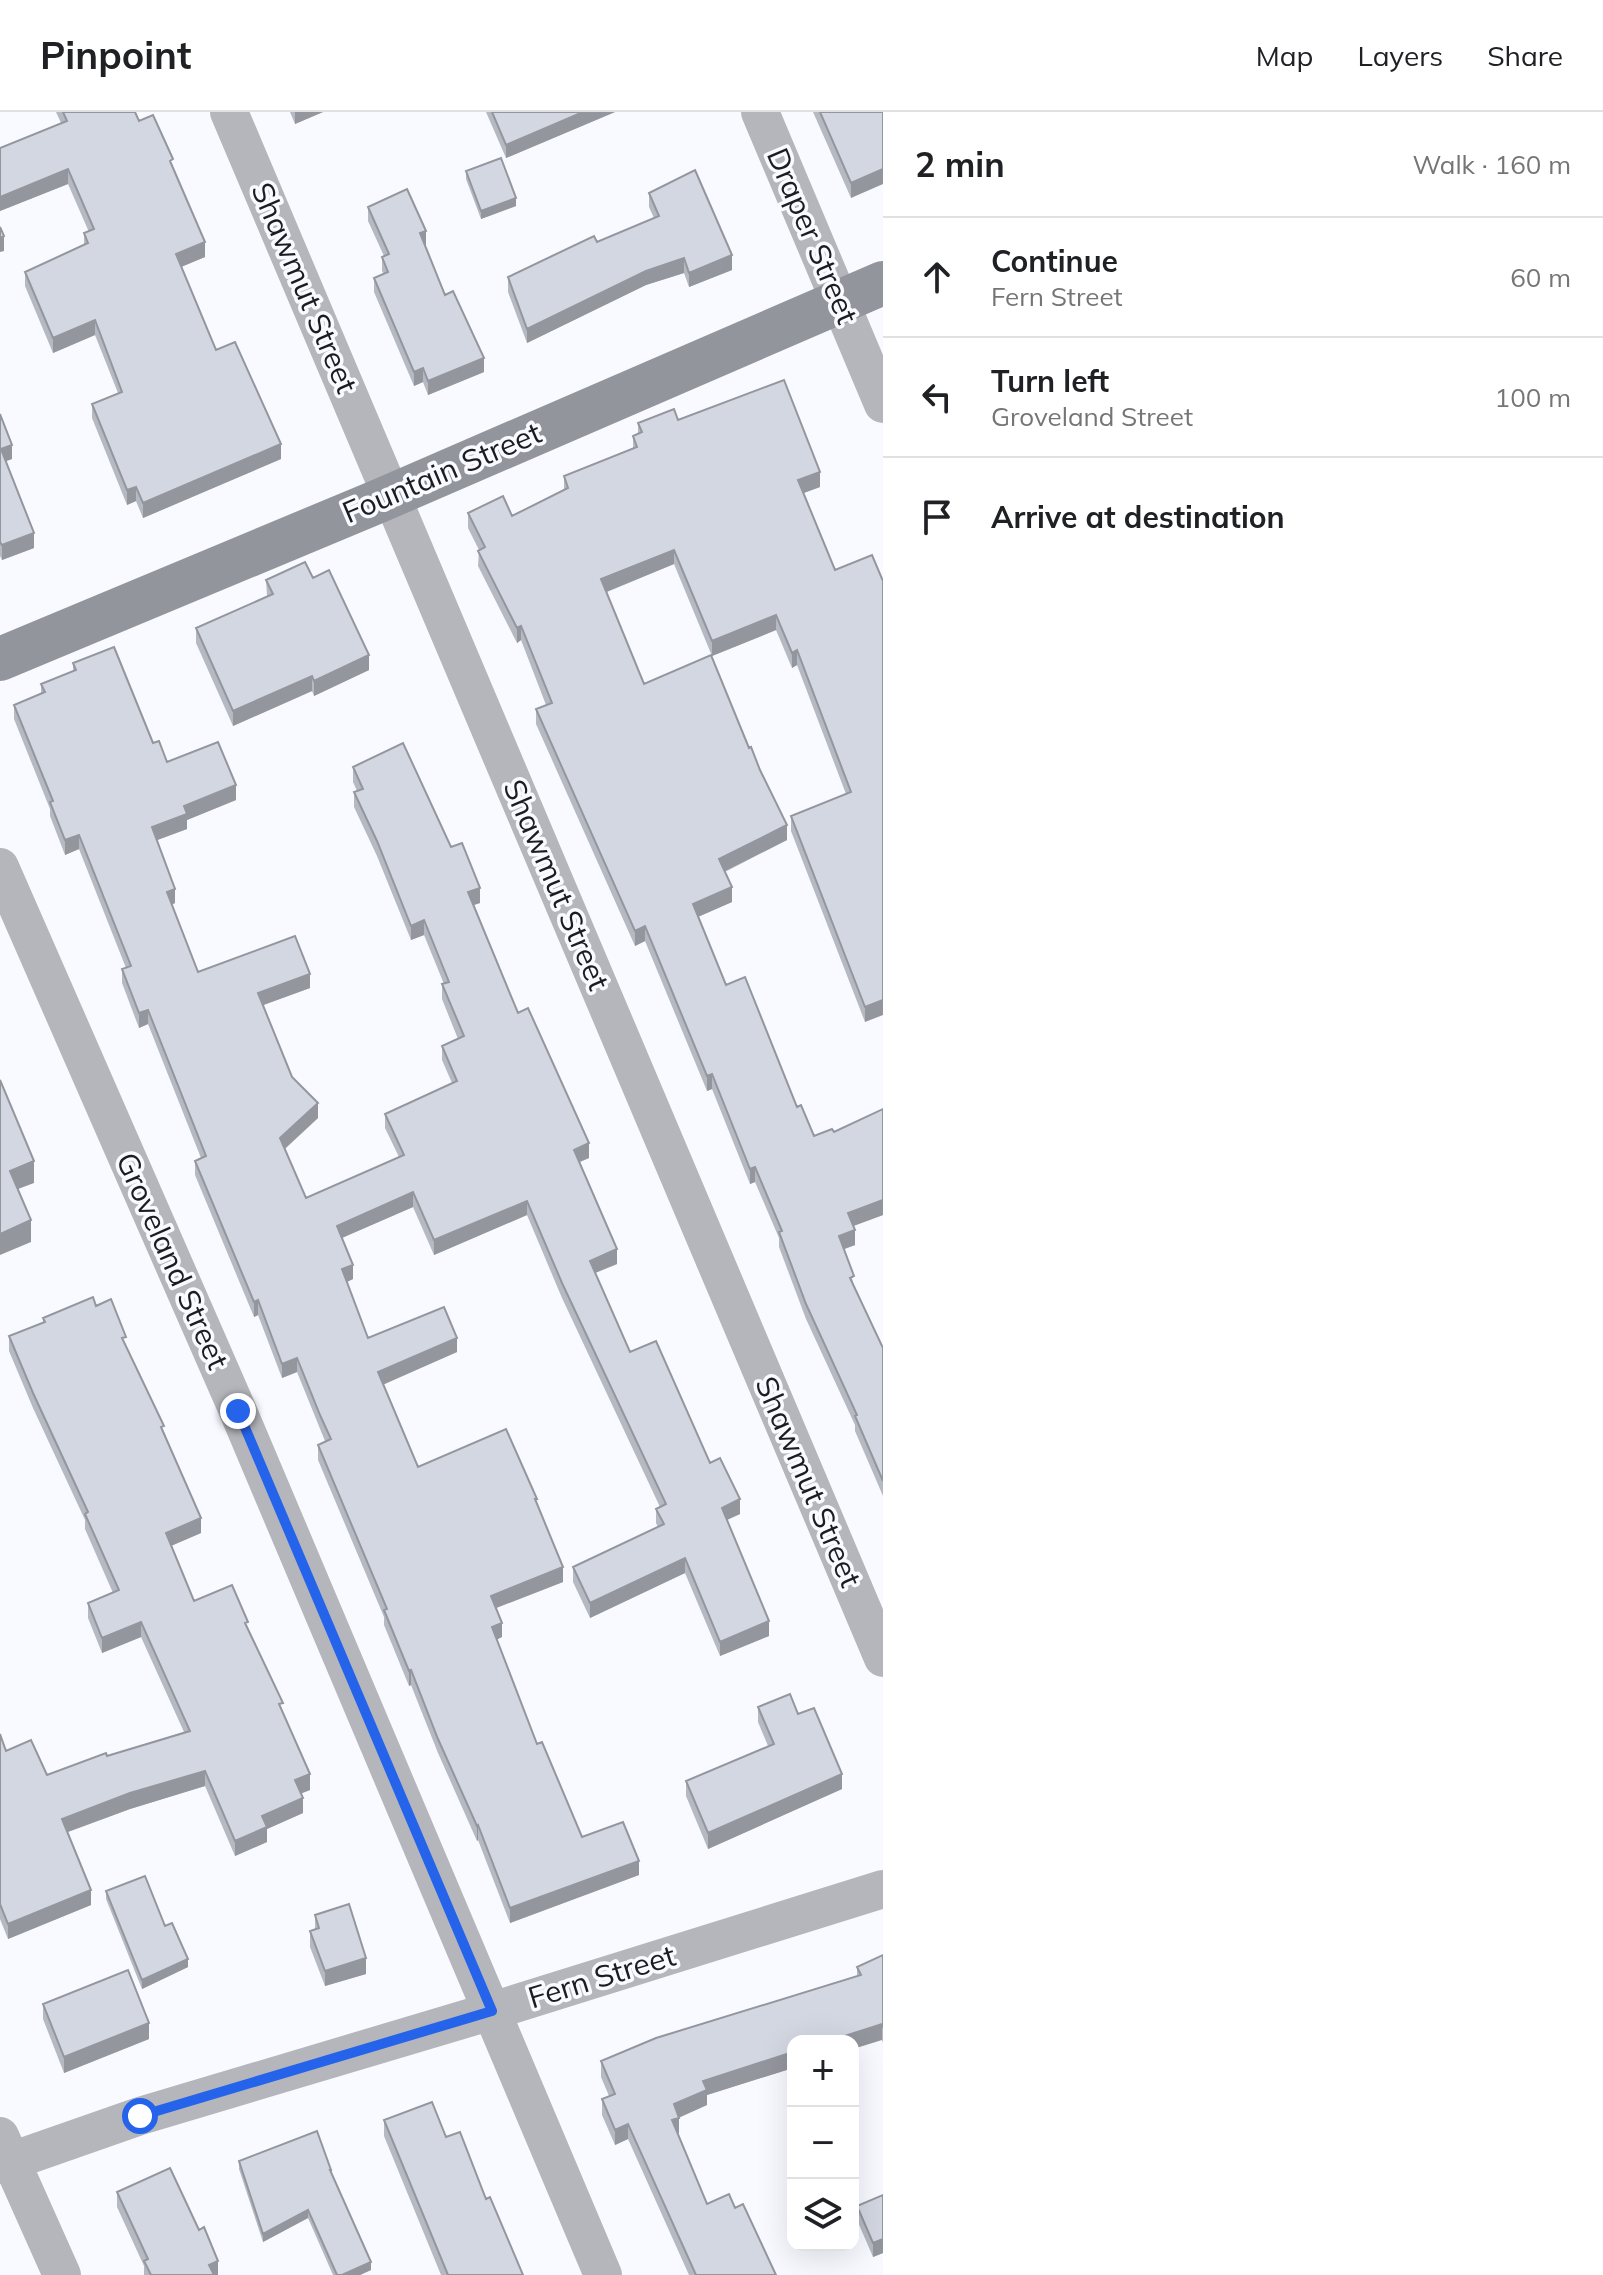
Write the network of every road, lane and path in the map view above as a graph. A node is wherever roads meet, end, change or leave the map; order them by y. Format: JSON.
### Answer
{"nodes":[{"id":1,"x":229,"y":112,"type":"edge"},
{"id":2,"x":760,"y":112,"type":"edge"},
{"id":3,"x":883,"y":283,"type":"edge"},
{"id":4,"x":840,"y":301,"type":"junction"},
{"id":5,"x":883,"y":404,"type":"edge"},
{"id":6,"x":392,"y":495,"type":"junction"},
{"id":7,"x":0,"y":659,"type":"edge"},
{"id":8,"x":0,"y":867,"type":"edge"},
{"id":9,"x":883,"y":1658,"type":"edge"},
{"id":10,"x":883,"y":1889,"type":"edge"},
{"id":11,"x":492,"y":2011,"type":"junction"},
{"id":12,"x":3,"y":2154,"type":"edge"},
{"id":13,"x":62,"y":2275,"type":"edge"},
{"id":14,"x":603,"y":2275,"type":"edge"}],
"edges":[{"from":1,"to":6,"type":"street","name":"Shawmut Street"},
{"from":2,"to":4,"type":"street","name":"Draper Street"},
{"from":3,"to":4,"type":"street","name":"Fountain Street"},
{"from":4,"to":5,"type":"street","name":"Draper Street"},
{"from":4,"to":6,"type":"street","name":"Fountain Street"},
{"from":6,"to":7,"type":"street","name":"Fountain Street"},
{"from":6,"to":9,"type":"street","name":"Shawmut Street"},
{"from":8,"to":11,"type":"street","name":"Groveland Street"},
{"from":10,"to":11,"type":"street","name":"Fern Street"},
{"from":11,"to":12,"type":"street","name":"Fern Street"},
{"from":11,"to":14,"type":"street","name":"Groveland Street"},
{"from":12,"to":13,"type":"street"}]}
